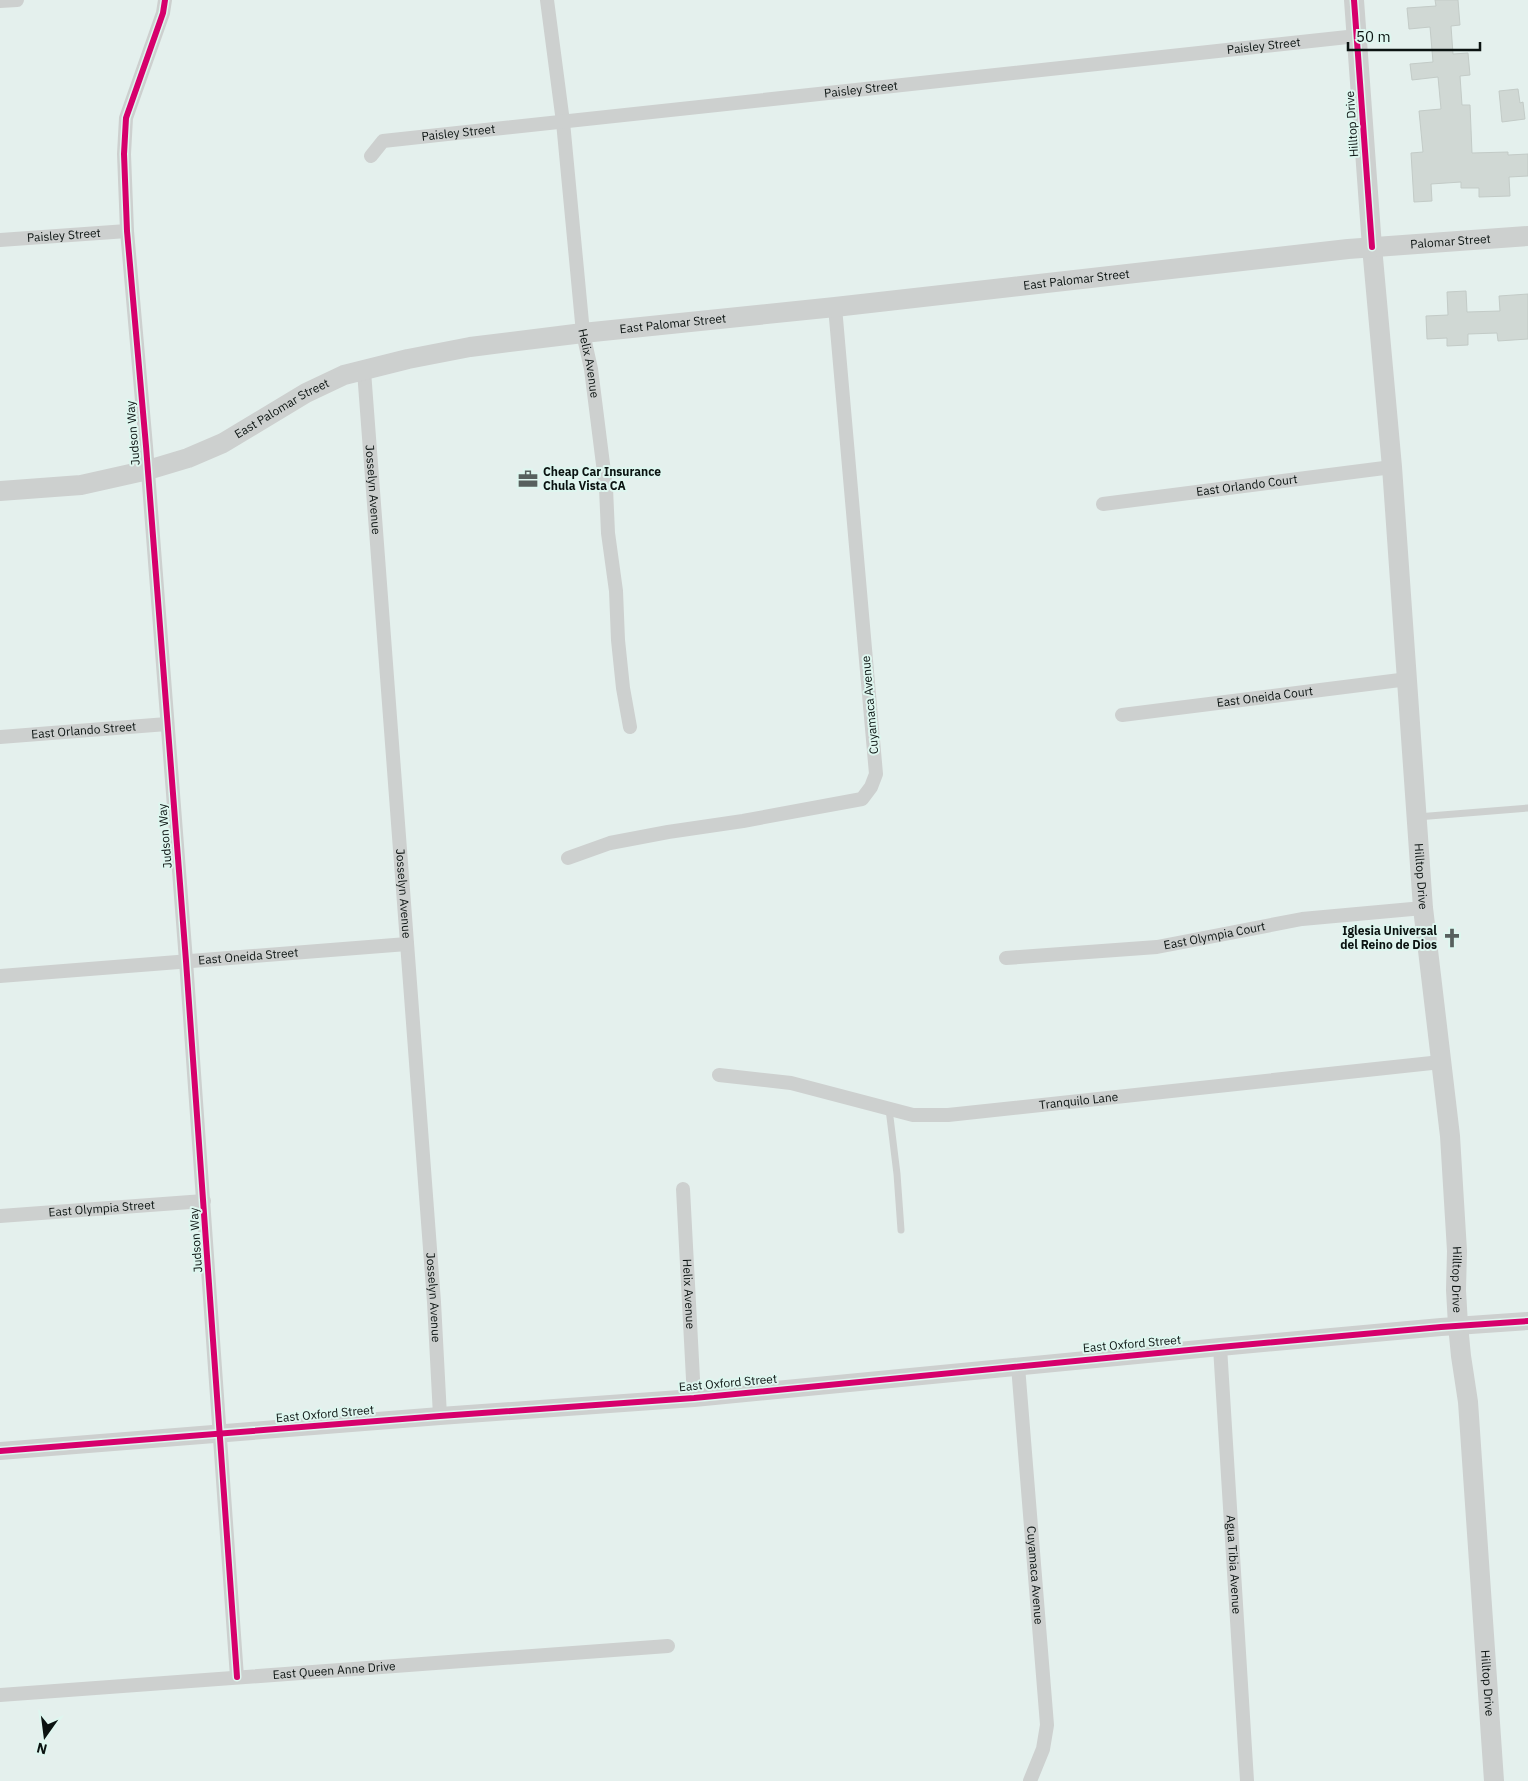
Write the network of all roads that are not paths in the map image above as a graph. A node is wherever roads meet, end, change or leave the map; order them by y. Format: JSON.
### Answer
{"nodes":[{"id":1,"x":17,"y":0,"type":"edge"},
{"id":2,"x":165,"y":0,"type":"edge"},
{"id":3,"x":548,"y":0,"type":"edge"},
{"id":4,"x":1354,"y":0,"type":"edge"},
{"id":5,"x":0,"y":1,"type":"edge"},
{"id":6,"x":1357,"y":36,"type":"junction"},
{"id":7,"x":563,"y":122,"type":"junction"},
{"id":8,"x":372,"y":156,"type":"dead end"},
{"id":9,"x":126,"y":231,"type":"junction"},
{"id":10,"x":1528,"y":236,"type":"edge"},
{"id":11,"x":0,"y":240,"type":"edge"},
{"id":12,"x":1372,"y":247,"type":"junction"},
{"id":13,"x":835,"y":307,"type":"junction"},
{"id":14,"x":583,"y":333,"type":"junction"},
{"id":15,"x":364,"y":371,"type":"junction"},
{"id":16,"x":1392,"y":467,"type":"junction"},
{"id":17,"x":148,"y":470,"type":"junction"},
{"id":18,"x":0,"y":491,"type":"edge"},
{"id":19,"x":1103,"y":504,"type":"dead end"},
{"id":20,"x":1408,"y":679,"type":"junction"},
{"id":21,"x":1122,"y":715,"type":"dead end"},
{"id":22,"x":167,"y":724,"type":"junction"},
{"id":23,"x":630,"y":727,"type":"dead end"},
{"id":24,"x":0,"y":736,"type":"edge"},
{"id":25,"x":1528,"y":808,"type":"edge"},
{"id":26,"x":1417,"y":817,"type":"junction"},
{"id":27,"x":568,"y":858,"type":"dead end"},
{"id":28,"x":1423,"y":908,"type":"junction"},
{"id":29,"x":407,"y":944,"type":"junction"},
{"id":30,"x":1006,"y":958,"type":"dead end"},
{"id":31,"x":186,"y":961,"type":"junction"},
{"id":32,"x":0,"y":976,"type":"edge"},
{"id":33,"x":1441,"y":1062,"type":"junction"},
{"id":34,"x":719,"y":1075,"type":"dead end"},
{"id":35,"x":889,"y":1109,"type":"junction"},
{"id":36,"x":683,"y":1189,"type":"dead end"},
{"id":37,"x":204,"y":1201,"type":"junction"},
{"id":38,"x":0,"y":1216,"type":"edge"},
{"id":39,"x":901,"y":1230,"type":"dead end"},
{"id":40,"x":1528,"y":1321,"type":"edge"},
{"id":41,"x":1458,"y":1326,"type":"junction"},
{"id":42,"x":1220,"y":1347,"type":"junction"},
{"id":43,"x":1018,"y":1366,"type":"junction"},
{"id":44,"x":694,"y":1398,"type":"junction"},
{"id":45,"x":440,"y":1416,"type":"junction"},
{"id":46,"x":221,"y":1434,"type":"junction"},
{"id":47,"x":0,"y":1451,"type":"edge"},
{"id":48,"x":668,"y":1646,"type":"dead end"},
{"id":49,"x":237,"y":1677,"type":"junction"},
{"id":50,"x":0,"y":1694,"type":"edge"},
{"id":51,"x":1030,"y":1781,"type":"edge"},
{"id":52,"x":1247,"y":1781,"type":"edge"},
{"id":53,"x":1494,"y":1781,"type":"edge"}],
"edges":[{"from":1,"to":5,"type":"street"},
{"from":2,"to":9,"type":"street","name":"Judson Way"},
{"from":3,"to":7,"type":"street","name":"Helix Avenue"},
{"from":4,"to":6,"type":"main road","name":"Hilltop Drive"},
{"from":6,"to":7,"type":"street","name":"Paisley Street"},
{"from":6,"to":12,"type":"main road","name":"Hilltop Drive"},
{"from":7,"to":8,"type":"street","name":"Paisley Street"},
{"from":7,"to":14,"type":"street","name":"Helix Avenue"},
{"from":9,"to":11,"type":"street","name":"Paisley Street"},
{"from":9,"to":17,"type":"street","name":"Judson Way"},
{"from":10,"to":12,"type":"main road","name":"Palomar Street"},
{"from":12,"to":13,"type":"main road","name":"East Palomar Street"},
{"from":12,"to":16,"type":"main road","name":"Hilltop Drive"},
{"from":13,"to":14,"type":"main road","name":"East Palomar Street"},
{"from":13,"to":27,"type":"street","name":"Cuyamaca Avenue"},
{"from":14,"to":15,"type":"main road","name":"East Palomar Street"},
{"from":14,"to":23,"type":"street","name":"Helix Avenue"},
{"from":15,"to":17,"type":"main road","name":"East Palomar Street"},
{"from":15,"to":29,"type":"street","name":"Josselyn Avenue"},
{"from":16,"to":19,"type":"street","name":"East Orlando Court"},
{"from":16,"to":20,"type":"main road","name":"Hilltop Drive"},
{"from":17,"to":18,"type":"main road","name":"East Palomar Street"},
{"from":17,"to":22,"type":"street","name":"Judson Way"},
{"from":20,"to":21,"type":"street","name":"East Oneida Court"},
{"from":20,"to":26,"type":"main road","name":"Hilltop Drive"},
{"from":22,"to":24,"type":"street","name":"East Orlando Street"},
{"from":22,"to":31,"type":"street","name":"Judson Way"},
{"from":25,"to":26,"type":"lane"},
{"from":26,"to":28,"type":"main road","name":"Hilltop Drive"},
{"from":28,"to":30,"type":"street","name":"East Olympia Court"},
{"from":28,"to":33,"type":"main road","name":"Hilltop Drive"},
{"from":29,"to":31,"type":"street","name":"East Oneida Street"},
{"from":29,"to":45,"type":"street","name":"Josselyn Avenue"},
{"from":31,"to":32,"type":"street","name":"East Oneida Street"},
{"from":31,"to":37,"type":"street","name":"Judson Way"},
{"from":33,"to":35,"type":"street","name":"Tranquilo Lane"},
{"from":33,"to":41,"type":"main road","name":"Hilltop Drive"},
{"from":34,"to":35,"type":"street","name":"Tranquilo Lane"},
{"from":35,"to":39,"type":"lane"},
{"from":36,"to":44,"type":"street","name":"Helix Avenue"},
{"from":37,"to":38,"type":"street","name":"East Olympia Street"},
{"from":37,"to":46,"type":"street","name":"Judson Way"},
{"from":40,"to":41,"type":"street","name":"East Oxford Street"},
{"from":41,"to":42,"type":"street","name":"East Oxford Street"},
{"from":41,"to":53,"type":"main road","name":"Hilltop Drive"},
{"from":42,"to":43,"type":"street","name":"East Oxford Street"},
{"from":42,"to":52,"type":"street","name":"Agua Tibia Avenue"},
{"from":43,"to":44,"type":"street","name":"East Oxford Street"},
{"from":43,"to":51,"type":"street","name":"Cuyamaca Avenue"},
{"from":44,"to":45,"type":"street","name":"East Oxford Street"},
{"from":45,"to":46,"type":"street","name":"East Oxford Street"},
{"from":46,"to":47,"type":"street","name":"East Oxford Street"},
{"from":46,"to":49,"type":"street","name":"Judson Way"},
{"from":48,"to":49,"type":"street","name":"East Queen Anne Drive"},
{"from":49,"to":50,"type":"street","name":"East Queen Anne Drive"}]}
